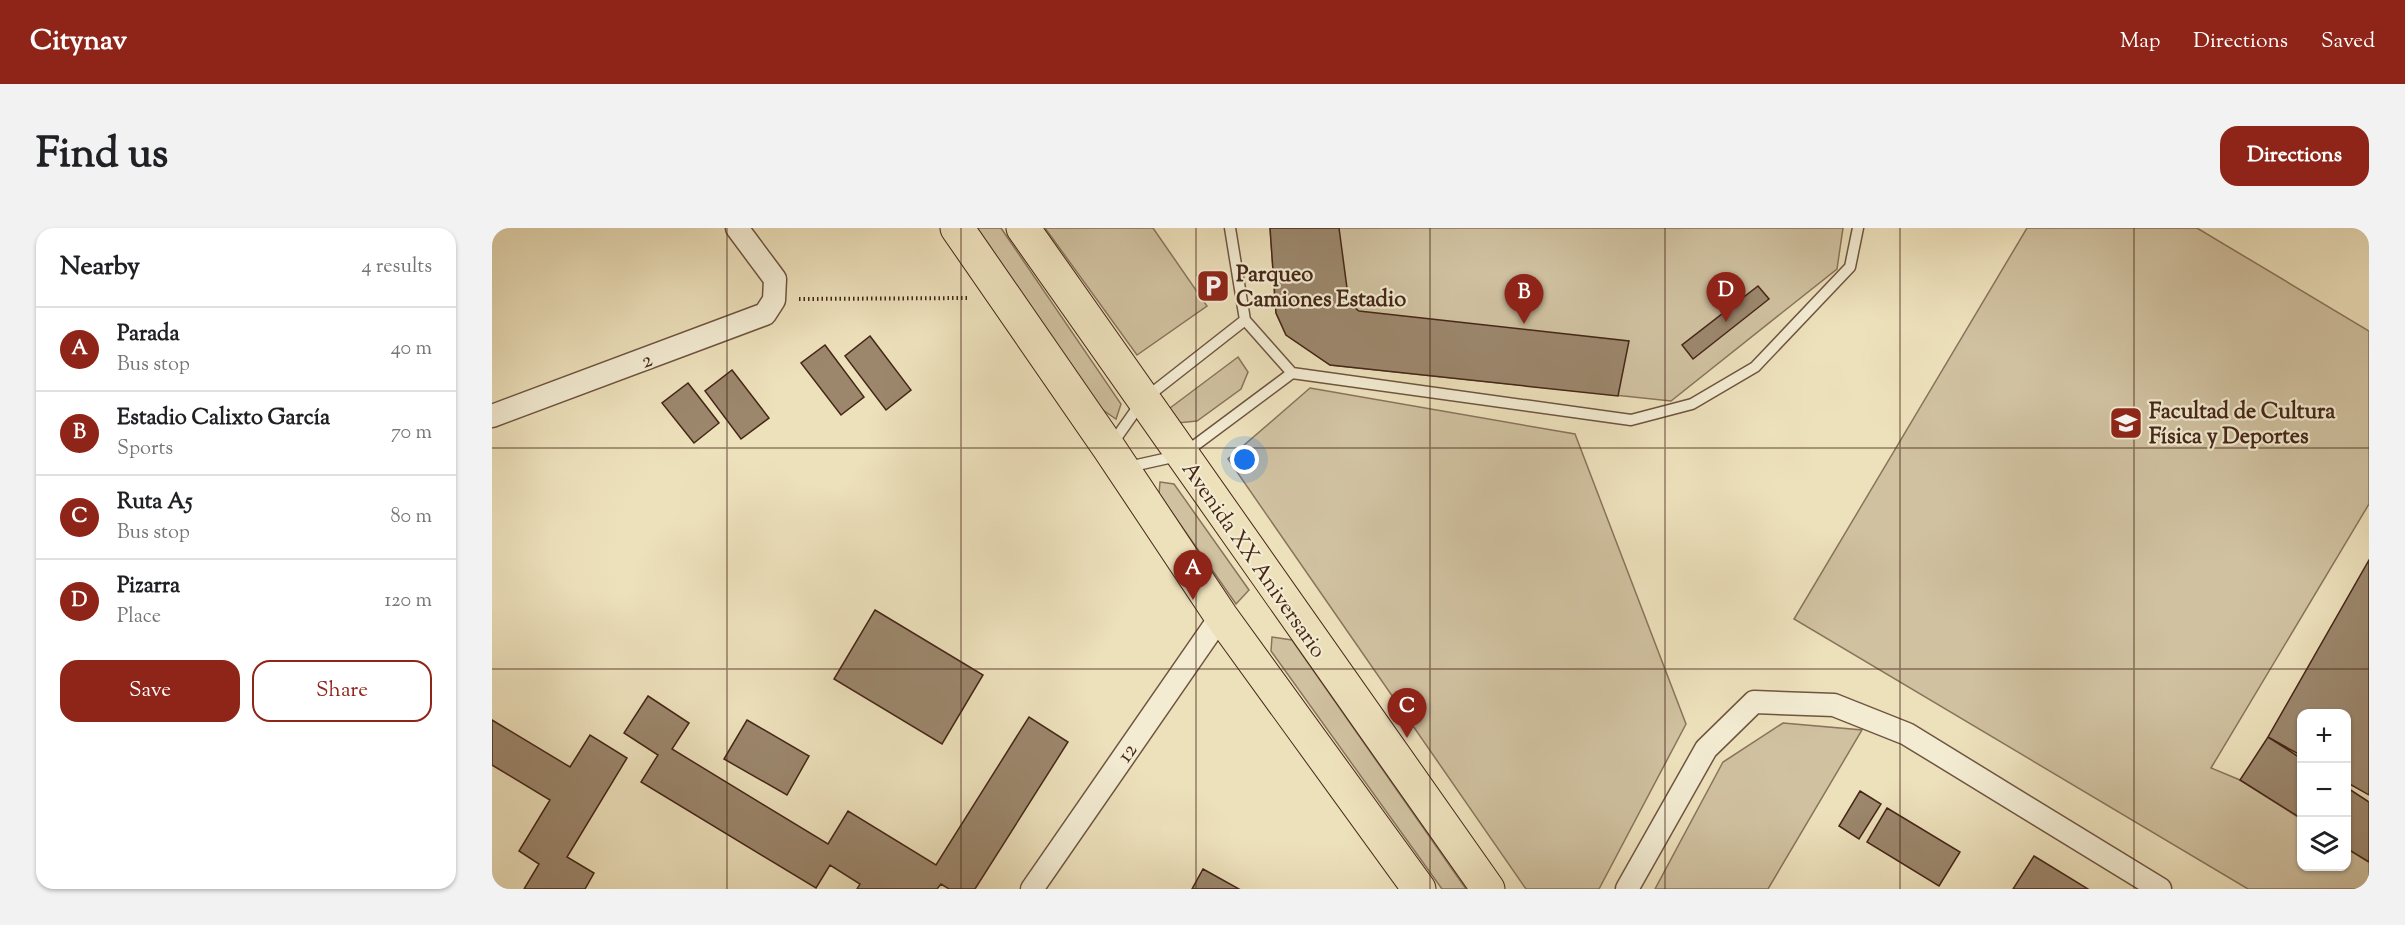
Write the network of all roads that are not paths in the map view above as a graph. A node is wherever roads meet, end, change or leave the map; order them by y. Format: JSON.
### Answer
{"nodes":[{"id":1,"x":737,"y":228,"type":"edge"},
{"id":2,"x":957,"y":228,"type":"edge"},
{"id":3,"x":1023,"y":228,"type":"edge"},
{"id":4,"x":1230,"y":228,"type":"edge"},
{"id":5,"x":1858,"y":228,"type":"edge"},
{"id":6,"x":1245,"y":320,"type":"junction"},
{"id":7,"x":1292,"y":373,"type":"junction"},
{"id":8,"x":1143,"y":400,"type":"junction"},
{"id":9,"x":492,"y":416,"type":"edge"},
{"id":10,"x":1182,"y":455,"type":"junction"},
{"id":11,"x":1115,"y":458,"type":"junction"},
{"id":12,"x":1221,"y":615,"type":"junction"},
{"id":13,"x":1032,"y":889,"type":"edge"},
{"id":14,"x":1419,"y":889,"type":"edge"},
{"id":15,"x":1488,"y":889,"type":"edge"},
{"id":16,"x":1627,"y":889,"type":"edge"},
{"id":17,"x":2160,"y":889,"type":"edge"}],
"edges":[{"from":1,"to":9,"type":"street","name":"2"},
{"from":2,"to":11,"type":"main road"},
{"from":3,"to":8,"type":"main road","name":"Avenida XX Aniversario"},
{"from":4,"to":6,"type":"lane"},
{"from":5,"to":7,"type":"lane"},
{"from":6,"to":7,"type":"lane"},
{"from":6,"to":8,"type":"lane"},
{"from":7,"to":10,"type":"lane"},
{"from":8,"to":10,"type":"main road","name":"Avenida XX Aniversario"},
{"from":8,"to":11,"type":"lane"},
{"from":10,"to":11,"type":"lane"},
{"from":10,"to":15,"type":"main road","name":"Avenida XX Aniversario"},
{"from":11,"to":12,"type":"main road"},
{"from":12,"to":13,"type":"street","name":"12"},
{"from":12,"to":14,"type":"main road"},
{"from":16,"to":17,"type":"street"}]}
